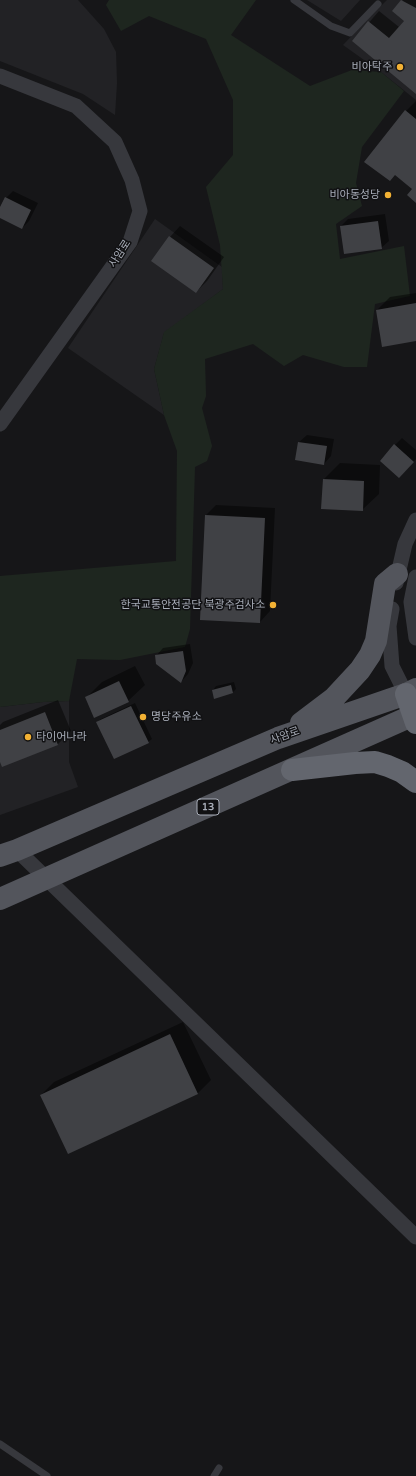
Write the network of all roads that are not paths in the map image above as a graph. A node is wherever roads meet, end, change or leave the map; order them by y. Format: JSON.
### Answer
{"nodes":[{"id":1,"x":294,"y":0,"type":"edge"},
{"id":2,"x":378,"y":4,"type":"dead end"},
{"id":3,"x":0,"y":76,"type":"edge"},
{"id":4,"x":0,"y":424,"type":"edge"},
{"id":5,"x":416,"y":520,"type":"edge"},
{"id":6,"x":411,"y":577,"type":"edge"},
{"id":7,"x":416,"y":638,"type":"edge"},
{"id":8,"x":411,"y":691,"type":"edge"},
{"id":9,"x":415,"y":718,"type":"edge"},
{"id":10,"x":278,"y":738,"type":"junction"},
{"id":11,"x":292,"y":770,"type":"junction"},
{"id":12,"x":416,"y":782,"type":"edge"},
{"id":13,"x":9,"y":853,"type":"edge"},
{"id":14,"x":47,"y":879,"type":"junction"},
{"id":15,"x":0,"y":899,"type":"edge"},
{"id":16,"x":416,"y":1237,"type":"edge"},
{"id":17,"x":0,"y":1444,"type":"edge"},
{"id":18,"x":219,"y":1468,"type":"dead end"},
{"id":19,"x":47,"y":1476,"type":"edge"},
{"id":20,"x":214,"y":1476,"type":"edge"}],
"edges":[{"from":1,"to":2,"type":"lane"},
{"from":3,"to":4,"type":"street","name":"사암로"},
{"from":5,"to":6,"type":"street"},
{"from":6,"to":7,"type":"street"},
{"from":6,"to":8,"type":"street"},
{"from":6,"to":10,"type":"main road"},
{"from":8,"to":9,"type":"highway"},
{"from":8,"to":10,"type":"main road","name":"사암로"},
{"from":9,"to":11,"type":"main road","number":"13"},
{"from":10,"to":13,"type":"main road","name":"사암로"},
{"from":11,"to":12,"type":"highway"},
{"from":11,"to":14,"type":"main road","number":"13"},
{"from":13,"to":14,"type":"street"},
{"from":14,"to":15,"type":"main road","number":"13"},
{"from":14,"to":16,"type":"street"},
{"from":17,"to":19,"type":"lane"},
{"from":18,"to":20,"type":"lane"}]}
